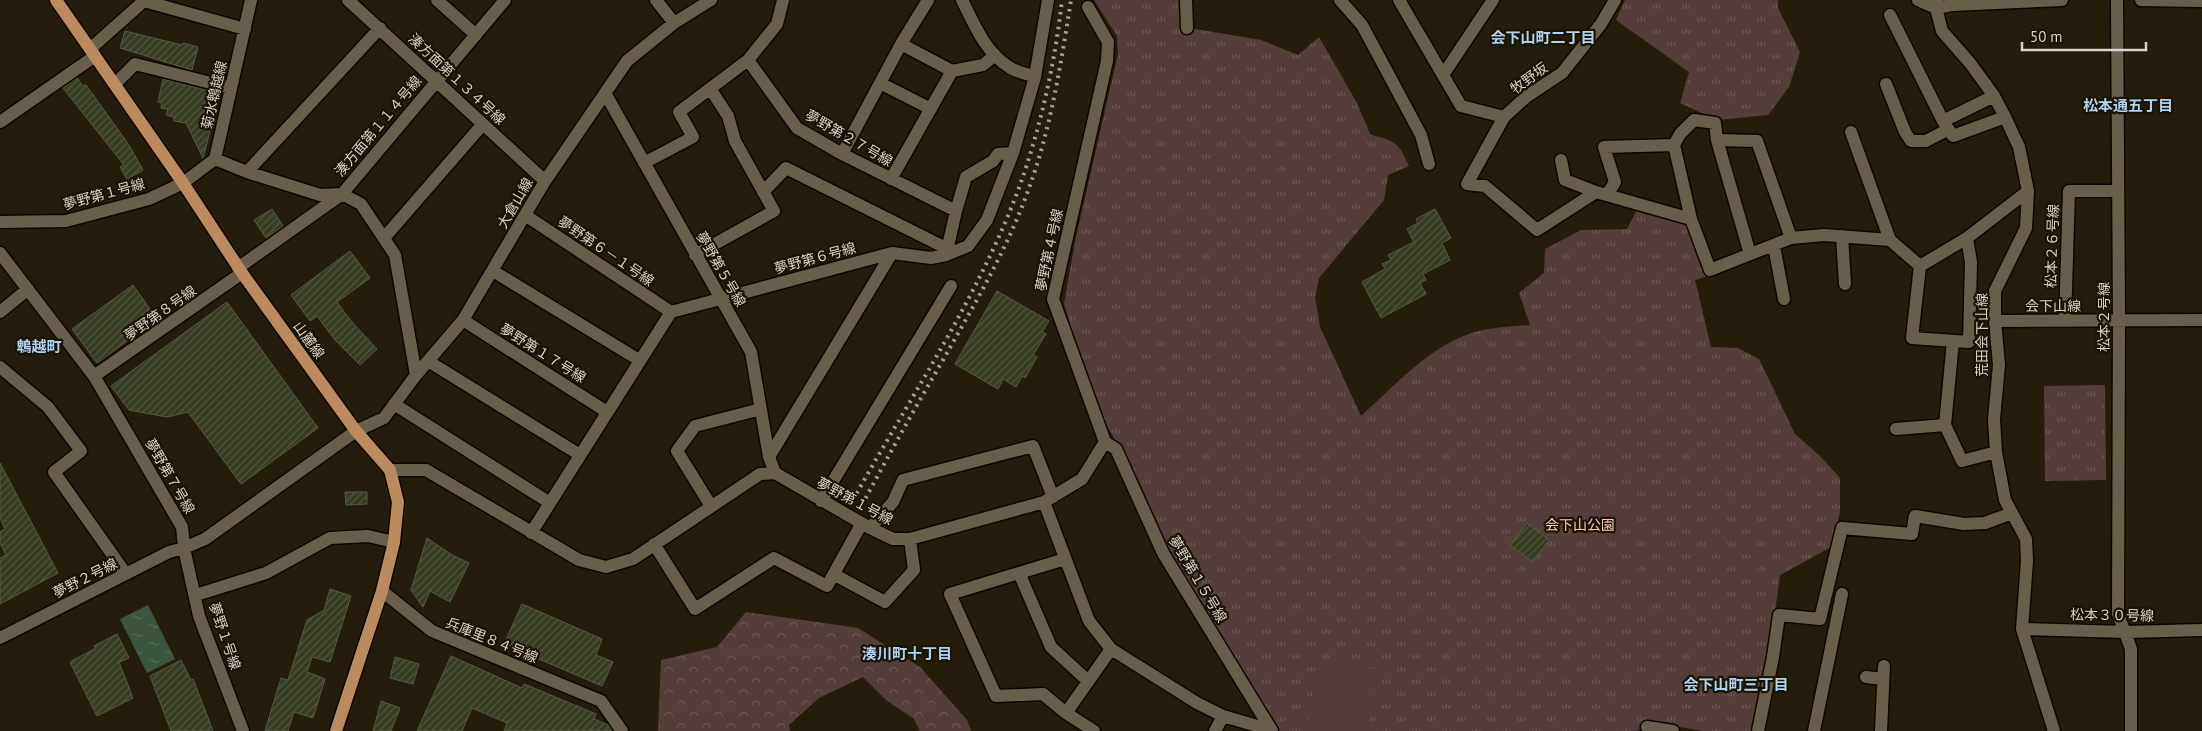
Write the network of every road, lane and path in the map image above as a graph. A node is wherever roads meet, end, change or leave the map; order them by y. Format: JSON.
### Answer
{"nodes":[{"id":1,"x":56,"y":0,"type":"edge"},
{"id":2,"x":251,"y":0,"type":"edge"},
{"id":3,"x":437,"y":0,"type":"edge"},
{"id":4,"x":505,"y":0,"type":"edge"},
{"id":5,"x":656,"y":0,"type":"edge"},
{"id":6,"x":711,"y":0,"type":"edge"},
{"id":7,"x":783,"y":0,"type":"edge"},
{"id":8,"x":928,"y":0,"type":"edge"},
{"id":9,"x":962,"y":0,"type":"edge"},
{"id":10,"x":1048,"y":0,"type":"edge"},
{"id":11,"x":1186,"y":0,"type":"edge"},
{"id":12,"x":1399,"y":0,"type":"edge"},
{"id":13,"x":1493,"y":0,"type":"edge"},
{"id":14,"x":1615,"y":0,"type":"edge"},
{"id":15,"x":1918,"y":0,"type":"edge"},
{"id":16,"x":2062,"y":0,"type":"edge"},
{"id":17,"x":2117,"y":0,"type":"edge"},
{"id":18,"x":2141,"y":0,"type":"edge"},
{"id":19,"x":144,"y":1,"type":"edge"},
{"id":20,"x":2022,"y":1,"type":"edge"},
{"id":21,"x":2202,"y":1,"type":"edge"},
{"id":22,"x":353,"y":2,"type":"edge"},
{"id":23,"x":1345,"y":2,"type":"edge"},
{"id":24,"x":1937,"y":4,"type":"edge"},
{"id":25,"x":1088,"y":7,"type":"dead end"},
{"id":26,"x":1890,"y":15,"type":"dead end"},
{"id":27,"x":674,"y":23,"type":"junction"},
{"id":28,"x":380,"y":28,"type":"junction"},
{"id":29,"x":1187,"y":28,"type":"dead end"},
{"id":30,"x":244,"y":30,"type":"junction"},
{"id":31,"x":476,"y":35,"type":"junction"},
{"id":32,"x":901,"y":44,"type":"junction"},
{"id":33,"x":93,"y":53,"type":"junction"},
{"id":34,"x":995,"y":55,"type":"junction"},
{"id":35,"x":748,"y":60,"type":"junction"},
{"id":36,"x":952,"y":71,"type":"junction"},
{"id":37,"x":1443,"y":75,"type":"junction"},
{"id":38,"x":1035,"y":77,"type":"junction"},
{"id":39,"x":436,"y":81,"type":"junction"},
{"id":40,"x":880,"y":83,"type":"junction"},
{"id":41,"x":115,"y":84,"type":"junction"},
{"id":42,"x":1886,"y":84,"type":"dead end"},
{"id":43,"x":231,"y":88,"type":"junction"},
{"id":44,"x":711,"y":90,"type":"junction"},
{"id":45,"x":605,"y":93,"type":"junction"},
{"id":46,"x":1994,"y":96,"type":"junction"},
{"id":47,"x":931,"y":109,"type":"junction"},
{"id":48,"x":1504,"y":117,"type":"junction"},
{"id":49,"x":2005,"y":117,"type":"junction"},
{"id":50,"x":0,"y":122,"type":"edge"},
{"id":51,"x":483,"y":124,"type":"junction"},
{"id":52,"x":1945,"y":125,"type":"junction"},
{"id":53,"x":1851,"y":132,"type":"dead end"},
{"id":54,"x":1717,"y":140,"type":"junction"},
{"id":55,"x":1674,"y":145,"type":"junction"},
{"id":56,"x":1013,"y":153,"type":"junction"},
{"id":57,"x":842,"y":154,"type":"junction"},
{"id":58,"x":215,"y":158,"type":"junction"},
{"id":59,"x":1561,"y":160,"type":"dead end"},
{"id":60,"x":644,"y":163,"type":"junction"},
{"id":61,"x":1429,"y":164,"type":"dead end"},
{"id":62,"x":246,"y":172,"type":"junction"},
{"id":63,"x":891,"y":179,"type":"junction"},
{"id":64,"x":545,"y":181,"type":"junction"},
{"id":65,"x":183,"y":182,"type":"junction"},
{"id":66,"x":2028,"y":191,"type":"junction"},
{"id":67,"x":2118,"y":191,"type":"junction"},
{"id":68,"x":763,"y":192,"type":"junction"},
{"id":69,"x":1601,"y":193,"type":"junction"},
{"id":70,"x":342,"y":194,"type":"junction"},
{"id":71,"x":956,"y":211,"type":"junction"},
{"id":72,"x":525,"y":215,"type":"junction"},
{"id":73,"x":1691,"y":219,"type":"junction"},
{"id":74,"x":0,"y":222,"type":"edge"},
{"id":75,"x":1842,"y":236,"type":"junction"},
{"id":76,"x":384,"y":238,"type":"junction"},
{"id":77,"x":1791,"y":238,"type":"junction"},
{"id":78,"x":1967,"y":238,"type":"junction"},
{"id":79,"x":1890,"y":240,"type":"junction"},
{"id":80,"x":1774,"y":246,"type":"junction"},
{"id":81,"x":947,"y":252,"type":"junction"},
{"id":82,"x":0,"y":253,"type":"edge"},
{"id":83,"x":892,"y":253,"type":"junction"},
{"id":84,"x":1750,"y":254,"type":"junction"},
{"id":85,"x":695,"y":255,"type":"junction"},
{"id":86,"x":1920,"y":266,"type":"junction"},
{"id":87,"x":240,"y":270,"type":"junction"},
{"id":88,"x":493,"y":271,"type":"junction"},
{"id":89,"x":1845,"y":284,"type":"dead end"},
{"id":90,"x":951,"y":286,"type":"dead end"},
{"id":91,"x":28,"y":289,"type":"junction"},
{"id":92,"x":721,"y":298,"type":"junction"},
{"id":93,"x":1784,"y":299,"type":"dead end"},
{"id":94,"x":0,"y":312,"type":"edge"},
{"id":95,"x":671,"y":312,"type":"junction"},
{"id":96,"x":463,"y":320,"type":"junction"},
{"id":97,"x":2119,"y":320,"type":"junction"},
{"id":98,"x":2202,"y":320,"type":"edge"},
{"id":99,"x":1995,"y":321,"type":"junction"},
{"id":100,"x":2065,"y":321,"type":"junction"},
{"id":101,"x":1953,"y":341,"type":"junction"},
{"id":102,"x":640,"y":360,"type":"junction"},
{"id":103,"x":428,"y":361,"type":"junction"},
{"id":104,"x":0,"y":367,"type":"edge"},
{"id":105,"x":416,"y":375,"type":"junction"},
{"id":106,"x":94,"y":376,"type":"junction"},
{"id":107,"x":394,"y":404,"type":"junction"},
{"id":108,"x":761,"y":409,"type":"junction"},
{"id":109,"x":607,"y":412,"type":"junction"},
{"id":110,"x":1945,"y":425,"type":"junction"},
{"id":111,"x":1896,"y":429,"type":"dead end"},
{"id":112,"x":356,"y":431,"type":"junction"},
{"id":113,"x":1105,"y":442,"type":"junction"},
{"id":114,"x":1996,"y":452,"type":"junction"},
{"id":115,"x":580,"y":455,"type":"junction"},
{"id":116,"x":769,"y":457,"type":"junction"},
{"id":117,"x":390,"y":470,"type":"junction"},
{"id":118,"x":775,"y":473,"type":"junction"},
{"id":119,"x":1049,"y":500,"type":"junction"},
{"id":120,"x":821,"y":501,"type":"junction"},
{"id":121,"x":550,"y":502,"type":"junction"},
{"id":122,"x":711,"y":506,"type":"junction"},
{"id":123,"x":2012,"y":513,"type":"junction"},
{"id":124,"x":866,"y":526,"type":"junction"},
{"id":125,"x":531,"y":533,"type":"junction"},
{"id":126,"x":910,"y":539,"type":"junction"},
{"id":127,"x":394,"y":542,"type":"junction"},
{"id":128,"x":654,"y":544,"type":"junction"},
{"id":129,"x":184,"y":548,"type":"junction"},
{"id":130,"x":1065,"y":558,"type":"junction"},
{"id":131,"x":1019,"y":573,"type":"junction"},
{"id":132,"x":126,"y":574,"type":"junction"},
{"id":133,"x":835,"y":575,"type":"junction"},
{"id":134,"x":382,"y":591,"type":"junction"},
{"id":135,"x":1842,"y":594,"type":"dead end"},
{"id":136,"x":196,"y":595,"type":"junction"},
{"id":137,"x":2022,"y":629,"type":"junction"},
{"id":138,"x":2202,"y":630,"type":"edge"},
{"id":139,"x":2126,"y":632,"type":"junction"},
{"id":140,"x":0,"y":638,"type":"edge"},
{"id":141,"x":1111,"y":649,"type":"junction"},
{"id":142,"x":1884,"y":666,"type":"dead end"},
{"id":143,"x":1866,"y":676,"type":"dead end"},
{"id":144,"x":1883,"y":679,"type":"junction"},
{"id":145,"x":1088,"y":681,"type":"junction"},
{"id":146,"x":1066,"y":713,"type":"junction"},
{"id":147,"x":1223,"y":716,"type":"junction"},
{"id":148,"x":1647,"y":727,"type":"dead end"},
{"id":149,"x":243,"y":731,"type":"edge"},
{"id":150,"x":336,"y":731,"type":"edge"},
{"id":151,"x":622,"y":731,"type":"edge"},
{"id":152,"x":1094,"y":731,"type":"edge"},
{"id":153,"x":1215,"y":731,"type":"edge"},
{"id":154,"x":1272,"y":731,"type":"edge"},
{"id":155,"x":1673,"y":731,"type":"edge"},
{"id":156,"x":1758,"y":731,"type":"edge"},
{"id":157,"x":1814,"y":731,"type":"edge"},
{"id":158,"x":1881,"y":731,"type":"edge"},
{"id":159,"x":2054,"y":731,"type":"edge"},
{"id":160,"x":2131,"y":731,"type":"edge"}],
"edges":[{"from":1,"to":33,"type":"main road","name":"山麓線"},
{"from":2,"to":30,"type":"street","name":"菊水鵯越線"},
{"from":3,"to":31,"type":"street"},
{"from":4,"to":31,"type":"street","name":"湊方面第１１４号線"},
{"from":5,"to":27,"type":"street"},
{"from":6,"to":27,"type":"street","name":"大倉山線"},
{"from":7,"to":35,"type":"street"},
{"from":8,"to":32,"type":"street"},
{"from":9,"to":34,"type":"street"},
{"from":10,"to":38,"type":"street","name":"夢野第６号線"},
{"from":11,"to":29,"type":"street"},
{"from":12,"to":37,"type":"street"},
{"from":13,"to":37,"type":"street"},
{"from":14,"to":48,"type":"street","name":"牧野坂"},
{"from":15,"to":24,"type":"street"},
{"from":16,"to":20,"type":"street"},
{"from":17,"to":67,"type":"street","name":"松本２号線"},
{"from":18,"to":21,"type":"street"},
{"from":19,"to":30,"type":"street"},
{"from":19,"to":33,"type":"street"},
{"from":20,"to":24,"type":"street"},
{"from":22,"to":28,"type":"street","name":"湊方面第１３４号線"},
{"from":23,"to":61,"type":"street"},
{"from":24,"to":46,"type":"street","name":"荒田会下山線"},
{"from":25,"to":113,"type":"street","name":"夢野第４号線"},
{"from":26,"to":52,"type":"street"},
{"from":27,"to":45,"type":"street","name":"大倉山線"},
{"from":28,"to":39,"type":"street","name":"湊方面第１３４号線"},
{"from":28,"to":62,"type":"street"},
{"from":30,"to":43,"type":"street","name":"菊水鵯越線"},
{"from":31,"to":39,"type":"street","name":"湊方面第１１４号線"},
{"from":32,"to":36,"type":"street"},
{"from":32,"to":40,"type":"street"},
{"from":33,"to":41,"type":"main road","name":"山麓線"},
{"from":33,"to":50,"type":"street"},
{"from":34,"to":36,"type":"street"},
{"from":34,"to":38,"type":"street"},
{"from":35,"to":44,"type":"street"},
{"from":35,"to":57,"type":"street","name":"夢野第２７号線"},
{"from":36,"to":47,"type":"street"},
{"from":37,"to":48,"type":"street"},
{"from":38,"to":56,"type":"street","name":"夢野第６号線"},
{"from":39,"to":51,"type":"street","name":"湊方面第１３４号線"},
{"from":39,"to":70,"type":"street","name":"湊方面第１１４号線"},
{"from":40,"to":47,"type":"street"},
{"from":40,"to":57,"type":"street"},
{"from":41,"to":43,"type":"street"},
{"from":41,"to":65,"type":"main road","name":"山麓線"},
{"from":42,"to":52,"type":"street"},
{"from":43,"to":58,"type":"street","name":"菊水鵯越線"},
{"from":44,"to":60,"type":"street"},
{"from":44,"to":68,"type":"street"},
{"from":45,"to":60,"type":"street","name":"夢野第５号線"},
{"from":45,"to":64,"type":"street","name":"大倉山線"},
{"from":46,"to":49,"type":"street","name":"荒田会下山線"},
{"from":46,"to":52,"type":"street"},
{"from":47,"to":63,"type":"street"},
{"from":48,"to":69,"type":"street","name":"牧野坂"},
{"from":49,"to":52,"type":"street"},
{"from":49,"to":66,"type":"street","name":"荒田会下山線"},
{"from":51,"to":64,"type":"street","name":"湊方面第１３４号線"},
{"from":51,"to":76,"type":"street"},
{"from":53,"to":79,"type":"street"},
{"from":54,"to":55,"type":"street"},
{"from":54,"to":77,"type":"street"},
{"from":54,"to":84,"type":"street"},
{"from":55,"to":69,"type":"street"},
{"from":55,"to":73,"type":"street"},
{"from":56,"to":71,"type":"street"},
{"from":56,"to":81,"type":"street","name":"夢野第６号線"},
{"from":57,"to":63,"type":"street","name":"夢野第２７号線"},
{"from":58,"to":62,"type":"street","name":"湊方面第１１４号線"},
{"from":58,"to":65,"type":"street"},
{"from":59,"to":69,"type":"street"},
{"from":60,"to":85,"type":"street","name":"夢野第５号線"},
{"from":62,"to":70,"type":"street","name":"湊方面第１１４号線"},
{"from":63,"to":71,"type":"street","name":"夢野第２７号線"},
{"from":64,"to":72,"type":"street","name":"大倉山線"},
{"from":65,"to":74,"type":"street","name":"夢野第１号線"},
{"from":65,"to":87,"type":"main road","name":"山麓線"},
{"from":66,"to":78,"type":"street"},
{"from":66,"to":99,"type":"street","name":"荒田会下山線"},
{"from":67,"to":97,"type":"street","name":"松本２号線"},
{"from":67,"to":100,"type":"street","name":"松本２６号線"},
{"from":68,"to":81,"type":"street"},
{"from":68,"to":85,"type":"street"},
{"from":69,"to":73,"type":"street"},
{"from":70,"to":76,"type":"street"},
{"from":70,"to":87,"type":"street","name":"夢野第８号線"},
{"from":71,"to":81,"type":"street"},
{"from":72,"to":88,"type":"street","name":"大倉山線"},
{"from":72,"to":95,"type":"street","name":"夢野第６－１号線"},
{"from":73,"to":84,"type":"street"},
{"from":75,"to":77,"type":"street"},
{"from":75,"to":79,"type":"street"},
{"from":75,"to":89,"type":"street"},
{"from":76,"to":105,"type":"street"},
{"from":77,"to":80,"type":"street"},
{"from":78,"to":86,"type":"street"},
{"from":78,"to":101,"type":"street"},
{"from":79,"to":86,"type":"street"},
{"from":80,"to":84,"type":"street"},
{"from":80,"to":93,"type":"street"},
{"from":81,"to":83,"type":"street","name":"夢野第６号線"},
{"from":82,"to":91,"type":"street","name":"夢野第７号線"},
{"from":83,"to":92,"type":"street","name":"夢野第６号線"},
{"from":83,"to":116,"type":"street"},
{"from":85,"to":92,"type":"street","name":"夢野第５号線"},
{"from":86,"to":101,"type":"street"},
{"from":87,"to":106,"type":"street","name":"夢野第８号線"},
{"from":87,"to":112,"type":"main road","name":"山麓線"},
{"from":88,"to":96,"type":"street","name":"大倉山線"},
{"from":88,"to":102,"type":"street"},
{"from":90,"to":120,"type":"street"},
{"from":91,"to":94,"type":"street"},
{"from":91,"to":106,"type":"street","name":"夢野第７号線"},
{"from":92,"to":95,"type":"street","name":"夢野第６号線"},
{"from":92,"to":108,"type":"street","name":"夢野第５号線"},
{"from":95,"to":102,"type":"street"},
{"from":96,"to":103,"type":"street","name":"大倉山線"},
{"from":96,"to":109,"type":"street","name":"夢野第１７号線"},
{"from":97,"to":98,"type":"street","name":"会下山線"},
{"from":97,"to":100,"type":"street","name":"会下山線"},
{"from":97,"to":139,"type":"street","name":"松本２号線"},
{"from":99,"to":100,"type":"street","name":"会下山線"},
{"from":99,"to":114,"type":"street","name":"荒田会下山線"},
{"from":101,"to":110,"type":"street"},
{"from":102,"to":109,"type":"street"},
{"from":103,"to":105,"type":"street","name":"大倉山線"},
{"from":103,"to":115,"type":"street"},
{"from":104,"to":132,"type":"street"},
{"from":105,"to":107,"type":"street","name":"大倉山線"},
{"from":106,"to":129,"type":"street","name":"夢野第７号線"},
{"from":107,"to":112,"type":"street","name":"大倉山線"},
{"from":107,"to":121,"type":"street"},
{"from":108,"to":116,"type":"street","name":"夢野第５号線"},
{"from":108,"to":122,"type":"street"},
{"from":109,"to":115,"type":"street"},
{"from":110,"to":111,"type":"street"},
{"from":110,"to":114,"type":"street"},
{"from":112,"to":117,"type":"main road","name":"山麓線"},
{"from":112,"to":129,"type":"street"},
{"from":113,"to":119,"type":"street"},
{"from":113,"to":154,"type":"street","name":"夢野第１５号線"},
{"from":114,"to":123,"type":"street","name":"荒田会下山線"},
{"from":115,"to":121,"type":"street"},
{"from":116,"to":118,"type":"street","name":"夢野第５号線"},
{"from":117,"to":125,"type":"street"},
{"from":117,"to":127,"type":"main road","name":"山麓線"},
{"from":118,"to":120,"type":"street","name":"夢野第１号線"},
{"from":118,"to":122,"type":"street"},
{"from":119,"to":124,"type":"street"},
{"from":119,"to":126,"type":"street","name":"夢野第１号線"},
{"from":119,"to":130,"type":"street"},
{"from":120,"to":124,"type":"street","name":"夢野第１号線"},
{"from":121,"to":125,"type":"street"},
{"from":122,"to":128,"type":"street"},
{"from":123,"to":137,"type":"street","name":"荒田会下山線"},
{"from":123,"to":156,"type":"street"},
{"from":124,"to":126,"type":"street","name":"夢野第１号線"},
{"from":124,"to":133,"type":"street"},
{"from":125,"to":128,"type":"street"},
{"from":126,"to":133,"type":"street"},
{"from":127,"to":134,"type":"main road","name":"山麓線"},
{"from":127,"to":136,"type":"street"},
{"from":128,"to":133,"type":"street"},
{"from":129,"to":132,"type":"street","name":"夢野２号線"},
{"from":129,"to":136,"type":"street","name":"夢野１号線"},
{"from":130,"to":131,"type":"street"},
{"from":130,"to":141,"type":"street"},
{"from":131,"to":145,"type":"street"},
{"from":131,"to":146,"type":"street"},
{"from":132,"to":140,"type":"street","name":"夢野２号線"},
{"from":134,"to":150,"type":"main road","name":"山麓線"},
{"from":134,"to":151,"type":"street","name":"兵庫里８４号線"},
{"from":135,"to":157,"type":"street"},
{"from":136,"to":149,"type":"street","name":"夢野１号線"},
{"from":137,"to":139,"type":"street","name":"松本３０号線"},
{"from":137,"to":159,"type":"street","name":"荒田会下山線"},
{"from":138,"to":139,"type":"street","name":"松本３０号線"},
{"from":139,"to":160,"type":"street","name":"松本２号線"},
{"from":141,"to":145,"type":"street"},
{"from":141,"to":147,"type":"street"},
{"from":142,"to":144,"type":"street"},
{"from":143,"to":144,"type":"street"},
{"from":144,"to":158,"type":"street"},
{"from":145,"to":146,"type":"street"},
{"from":146,"to":152,"type":"street"},
{"from":147,"to":153,"type":"street"},
{"from":147,"to":154,"type":"street"},
{"from":148,"to":155,"type":"street"}]}
